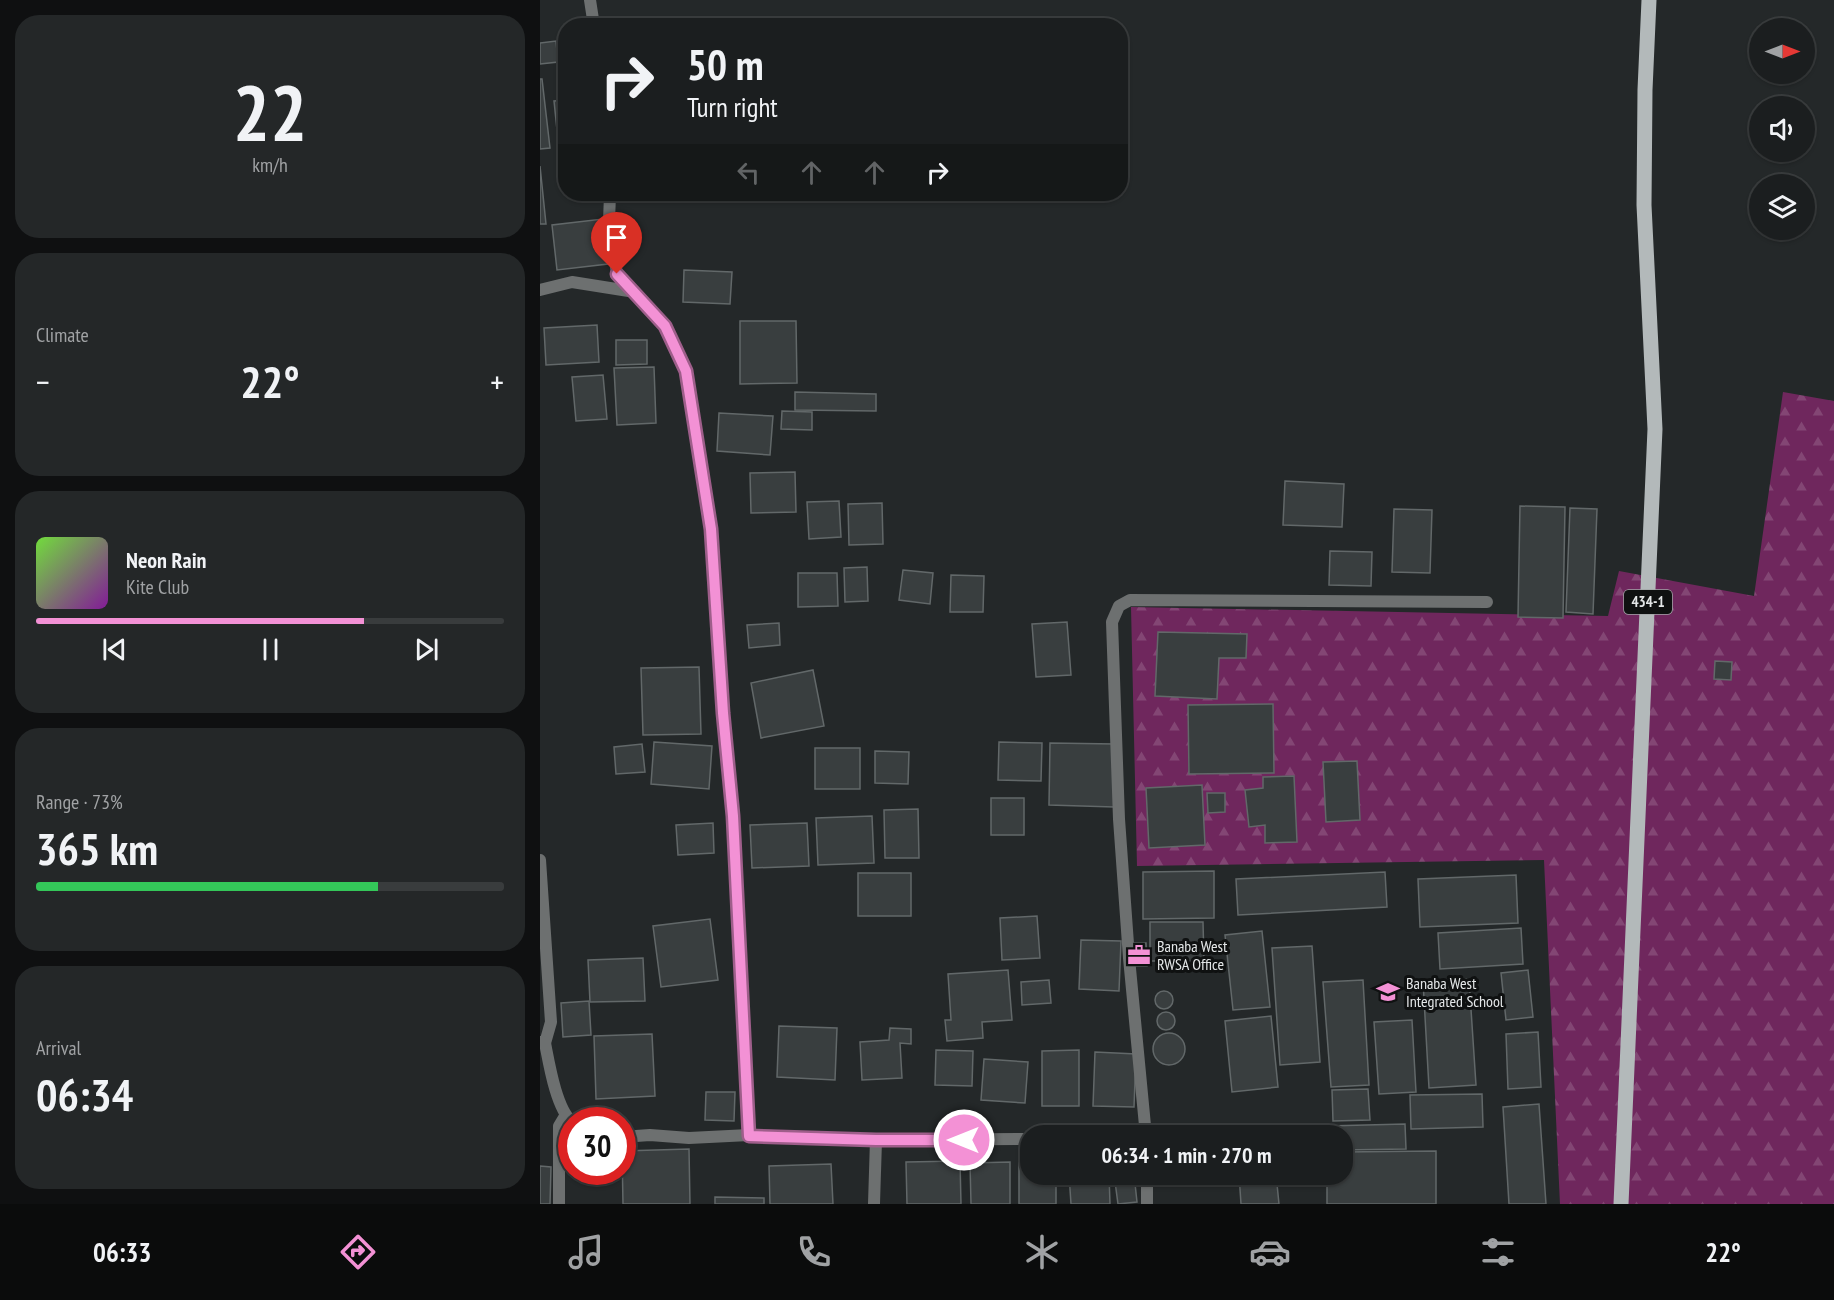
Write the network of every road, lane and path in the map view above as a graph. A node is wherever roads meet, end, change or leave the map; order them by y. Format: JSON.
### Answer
{"nodes":[{"id":1,"x":590,"y":0,"type":"edge"},
{"id":2,"x":1649,"y":0,"type":"edge"},
{"id":3,"x":593,"y":18,"type":"edge"},
{"id":4,"x":610,"y":201,"type":"edge"},
{"id":5,"x":540,"y":290,"type":"edge"},
{"id":6,"x":635,"y":292,"type":"junction"},
{"id":7,"x":1487,"y":602,"type":"dead end"},
{"id":8,"x":540,"y":860,"type":"edge"},
{"id":9,"x":542,"y":1042,"type":"edge"},
{"id":10,"x":563,"y":1107,"type":"edge"},
{"id":11,"x":1145,"y":1125,"type":"edge"},
{"id":12,"x":636,"y":1136,"type":"edge"},
{"id":13,"x":749,"y":1136,"type":"junction"},
{"id":14,"x":1020,"y":1139,"type":"edge"},
{"id":15,"x":876,"y":1140,"type":"junction"},
{"id":16,"x":559,"y":1185,"type":"edge"},
{"id":17,"x":1147,"y":1185,"type":"edge"},
{"id":18,"x":559,"y":1204,"type":"edge"},
{"id":19,"x":874,"y":1204,"type":"edge"},
{"id":20,"x":1147,"y":1204,"type":"edge"},
{"id":21,"x":1621,"y":1204,"type":"edge"}],
"edges":[{"from":1,"to":3,"type":"street"},
{"from":2,"to":21,"type":"main road","number":"434-1"},
{"from":4,"to":6,"type":"street"},
{"from":5,"to":6,"type":"street"},
{"from":6,"to":13,"type":"street"},
{"from":7,"to":11,"type":"street"},
{"from":8,"to":9,"type":"street"},
{"from":9,"to":10,"type":"street"},
{"from":12,"to":13,"type":"street"},
{"from":13,"to":15,"type":"street"},
{"from":14,"to":15,"type":"street"},
{"from":15,"to":19,"type":"street"},
{"from":16,"to":18,"type":"street"},
{"from":17,"to":20,"type":"street"}]}
